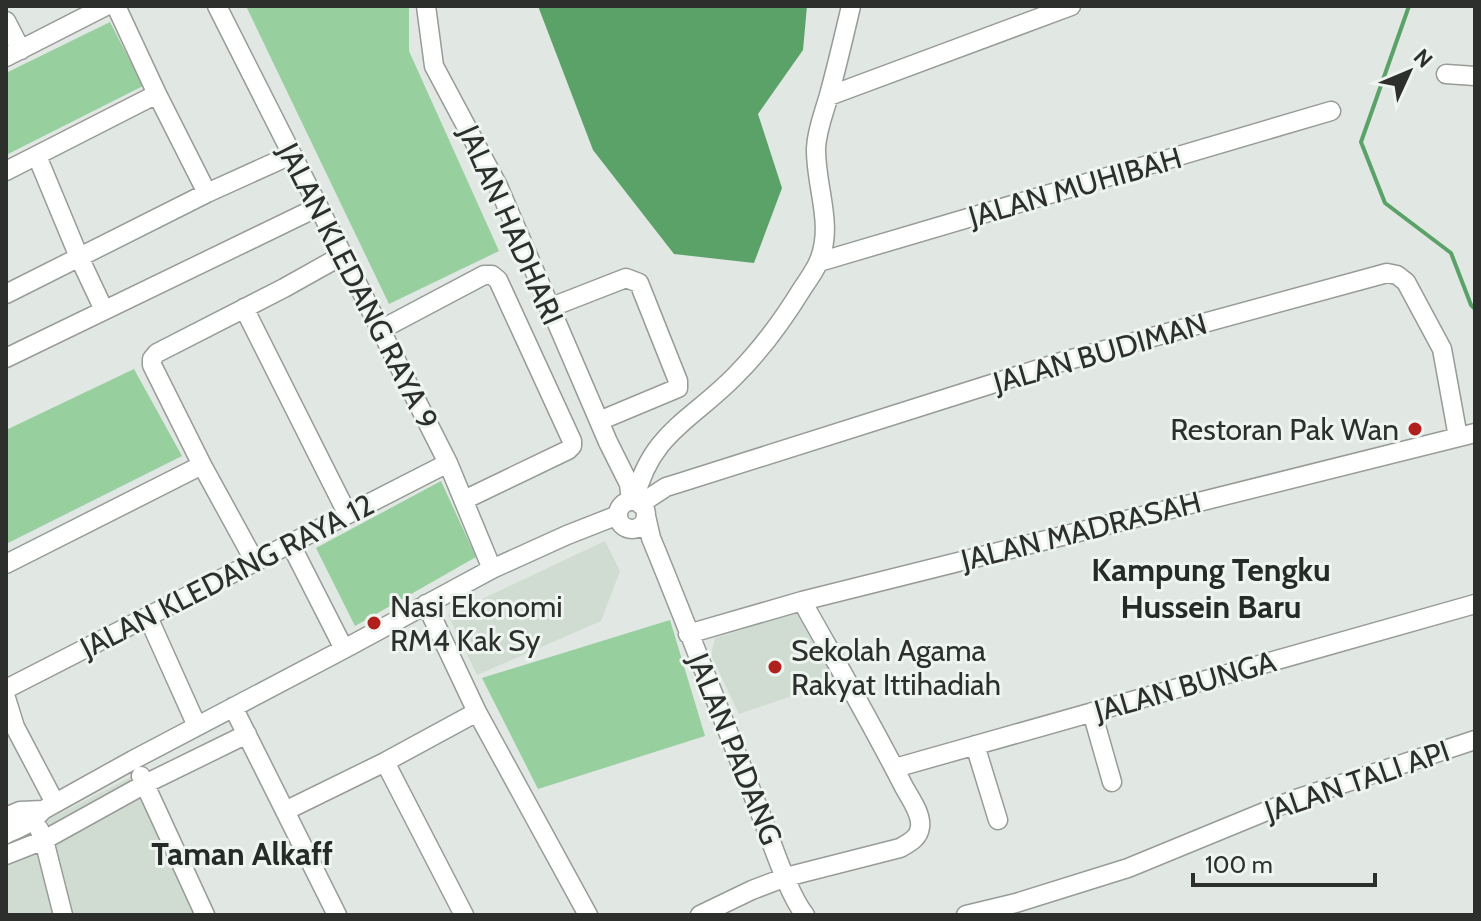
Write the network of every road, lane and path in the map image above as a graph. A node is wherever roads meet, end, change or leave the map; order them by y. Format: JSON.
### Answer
{"nodes":[{"id":1,"x":106,"y":6,"type":"edge"},
{"id":2,"x":116,"y":6,"type":"edge"},
{"id":3,"x":217,"y":6,"type":"edge"},
{"id":4,"x":426,"y":6,"type":"edge"},
{"id":5,"x":851,"y":6,"type":"edge"},
{"id":6,"x":1071,"y":6,"type":"edge"},
{"id":7,"x":6,"y":21,"type":"edge"},
{"id":8,"x":13,"y":53,"type":"edge"},
{"id":9,"x":1446,"y":74,"type":"dead end"},
{"id":10,"x":1475,"y":76,"type":"edge"},
{"id":11,"x":157,"y":94,"type":"junction"},
{"id":12,"x":829,"y":96,"type":"junction"},
{"id":13,"x":1331,"y":111,"type":"dead end"},
{"id":14,"x":291,"y":155,"type":"junction"},
{"id":15,"x":37,"y":156,"type":"junction"},
{"id":16,"x":6,"y":171,"type":"edge"},
{"id":17,"x":207,"y":193,"type":"junction"},
{"id":18,"x":318,"y":207,"type":"junction"},
{"id":19,"x":343,"y":255,"type":"junction"},
{"id":20,"x":79,"y":257,"type":"junction"},
{"id":21,"x":819,"y":262,"type":"junction"},
{"id":22,"x":6,"y":294,"type":"edge"},
{"id":23,"x":244,"y":308,"type":"junction"},
{"id":24,"x":549,"y":308,"type":"junction"},
{"id":25,"x":104,"y":310,"type":"junction"},
{"id":26,"x":382,"y":329,"type":"junction"},
{"id":27,"x":6,"y":358,"type":"edge"},
{"id":28,"x":599,"y":421,"type":"junction"},
{"id":29,"x":1467,"y":435,"type":"edge"},
{"id":30,"x":610,"y":447,"type":"junction"},
{"id":31,"x":653,"y":461,"type":"junction"},
{"id":32,"x":448,"y":463,"type":"junction"},
{"id":33,"x":202,"y":465,"type":"junction"},
{"id":34,"x":679,"y":483,"type":"junction"},
{"id":35,"x":464,"y":500,"type":"junction"},
{"id":36,"x":631,"y":512,"type":"junction"},
{"id":37,"x":347,"y":513,"type":"junction"},
{"id":38,"x":290,"y":543,"type":"junction"},
{"id":39,"x":254,"y":560,"type":"junction"},
{"id":40,"x":6,"y":564,"type":"edge"},
{"id":41,"x":492,"y":569,"type":"junction"},
{"id":42,"x":802,"y":601,"type":"junction"},
{"id":43,"x":426,"y":604,"type":"junction"},
{"id":44,"x":1475,"y":604,"type":"edge"},
{"id":45,"x":148,"y":617,"type":"junction"},
{"id":46,"x":688,"y":634,"type":"junction"},
{"id":47,"x":344,"y":649,"type":"junction"},
{"id":48,"x":6,"y":689,"type":"edge"},
{"id":49,"x":6,"y":698,"type":"edge"},
{"id":50,"x":233,"y":707,"type":"junction"},
{"id":51,"x":477,"y":712,"type":"junction"},
{"id":52,"x":1092,"y":712,"type":"junction"},
{"id":53,"x":197,"y":726,"type":"junction"},
{"id":54,"x":247,"y":734,"type":"junction"},
{"id":55,"x":1475,"y":740,"type":"edge"},
{"id":56,"x":975,"y":745,"type":"junction"},
{"id":57,"x":133,"y":760,"type":"junction"},
{"id":58,"x":385,"y":762,"type":"junction"},
{"id":59,"x":895,"y":768,"type":"junction"},
{"id":60,"x":1112,"y":782,"type":"dead end"},
{"id":61,"x":145,"y":784,"type":"junction"},
{"id":62,"x":40,"y":811,"type":"junction"},
{"id":63,"x":285,"y":811,"type":"junction"},
{"id":64,"x":6,"y":817,"type":"edge"},
{"id":65,"x":998,"y":820,"type":"dead end"},
{"id":66,"x":6,"y":834,"type":"edge"},
{"id":67,"x":44,"y":840,"type":"junction"},
{"id":68,"x":6,"y":855,"type":"edge"},
{"id":69,"x":786,"y":877,"type":"junction"},
{"id":70,"x":63,"y":915,"type":"edge"},
{"id":71,"x":205,"y":915,"type":"edge"},
{"id":72,"x":337,"y":915,"type":"edge"},
{"id":73,"x":464,"y":915,"type":"edge"},
{"id":74,"x":588,"y":915,"type":"edge"},
{"id":75,"x":700,"y":915,"type":"edge"},
{"id":76,"x":805,"y":915,"type":"edge"},
{"id":77,"x":966,"y":915,"type":"edge"}],
"edges":[{"from":1,"to":8,"type":"street"},
{"from":2,"to":11,"type":"street"},
{"from":3,"to":14,"type":"street","name":"JALAN KLEDANG RAYA 9"},
{"from":4,"to":24,"type":"street","name":"JALAN HADHARI"},
{"from":5,"to":12,"type":"street"},
{"from":6,"to":12,"type":"street"},
{"from":7,"to":8,"type":"street"},
{"from":9,"to":10,"type":"street"},
{"from":11,"to":15,"type":"street"},
{"from":11,"to":17,"type":"street"},
{"from":12,"to":21,"type":"street"},
{"from":13,"to":21,"type":"street","name":"JALAN MUHIBAH"},
{"from":14,"to":17,"type":"street"},
{"from":14,"to":18,"type":"street","name":"JALAN KLEDANG RAYA 9"},
{"from":15,"to":16,"type":"street"},
{"from":15,"to":20,"type":"street"},
{"from":17,"to":20,"type":"street"},
{"from":18,"to":19,"type":"street","name":"JALAN KLEDANG RAYA 9"},
{"from":18,"to":25,"type":"street"},
{"from":19,"to":23,"type":"street"},
{"from":19,"to":26,"type":"street","name":"JALAN KLEDANG RAYA 9"},
{"from":20,"to":22,"type":"street"},
{"from":20,"to":25,"type":"street"},
{"from":21,"to":31,"type":"street"},
{"from":23,"to":33,"type":"street"},
{"from":23,"to":37,"type":"street"},
{"from":24,"to":28,"type":"street","name":"JALAN HADHARI"},
{"from":24,"to":28,"type":"street"},
{"from":25,"to":27,"type":"street"},
{"from":26,"to":32,"type":"street","name":"JALAN KLEDANG RAYA 9"},
{"from":26,"to":35,"type":"street"},
{"from":28,"to":30,"type":"street","name":"JALAN HADHARI"},
{"from":29,"to":34,"type":"street","name":"JALAN BUDIMAN"},
{"from":29,"to":42,"type":"street","name":"JALAN MADRASAH"},
{"from":30,"to":31,"type":"street"},
{"from":30,"to":36,"type":"street","name":"JALAN HADHARI"},
{"from":31,"to":34,"type":"street"},
{"from":31,"to":36,"type":"street"},
{"from":32,"to":35,"type":"street","name":"JALAN KLEDANG RAYA 9"},
{"from":32,"to":37,"type":"street","name":"JALAN KLEDANG RAYA 12"},
{"from":33,"to":39,"type":"street"},
{"from":33,"to":40,"type":"street"},
{"from":34,"to":36,"type":"street","name":"JALAN BUDIMAN"},
{"from":35,"to":41,"type":"street","name":"JALAN KLEDANG RAYA 9"},
{"from":36,"to":41,"type":"street"},
{"from":36,"to":46,"type":"street","name":"JALAN PADANG"},
{"from":37,"to":38,"type":"street","name":"JALAN KLEDANG RAYA 12"},
{"from":38,"to":39,"type":"street","name":"JALAN KLEDANG RAYA 12"},
{"from":38,"to":47,"type":"street"},
{"from":39,"to":45,"type":"street","name":"JALAN KLEDANG RAYA 12"},
{"from":41,"to":43,"type":"street"},
{"from":42,"to":46,"type":"street","name":"JALAN MADRASAH"},
{"from":42,"to":59,"type":"street"},
{"from":43,"to":47,"type":"street"},
{"from":43,"to":51,"type":"street"},
{"from":44,"to":52,"type":"street","name":"JALAN BUNGA"},
{"from":45,"to":48,"type":"street","name":"JALAN KLEDANG RAYA 12"},
{"from":45,"to":53,"type":"street"},
{"from":46,"to":69,"type":"street","name":"JALAN PADANG"},
{"from":47,"to":50,"type":"street"},
{"from":49,"to":62,"type":"street"},
{"from":50,"to":53,"type":"street"},
{"from":50,"to":54,"type":"street"},
{"from":51,"to":58,"type":"street"},
{"from":51,"to":74,"type":"street"},
{"from":52,"to":56,"type":"street","name":"JALAN BUNGA"},
{"from":52,"to":60,"type":"street"},
{"from":53,"to":57,"type":"street"},
{"from":54,"to":61,"type":"street"},
{"from":54,"to":63,"type":"street"},
{"from":55,"to":77,"type":"street","name":"JALAN TALI API"},
{"from":56,"to":59,"type":"street","name":"JALAN BUNGA"},
{"from":56,"to":65,"type":"street"},
{"from":57,"to":61,"type":"street"},
{"from":57,"to":62,"type":"street"},
{"from":58,"to":63,"type":"street"},
{"from":58,"to":73,"type":"street"},
{"from":59,"to":69,"type":"street"},
{"from":61,"to":67,"type":"street"},
{"from":61,"to":71,"type":"street"},
{"from":62,"to":64,"type":"street"},
{"from":62,"to":66,"type":"street"},
{"from":62,"to":67,"type":"street"},
{"from":63,"to":72,"type":"street"},
{"from":67,"to":68,"type":"street"},
{"from":67,"to":70,"type":"street"},
{"from":69,"to":75,"type":"street"},
{"from":69,"to":76,"type":"street","name":"JALAN PADANG"}]}
